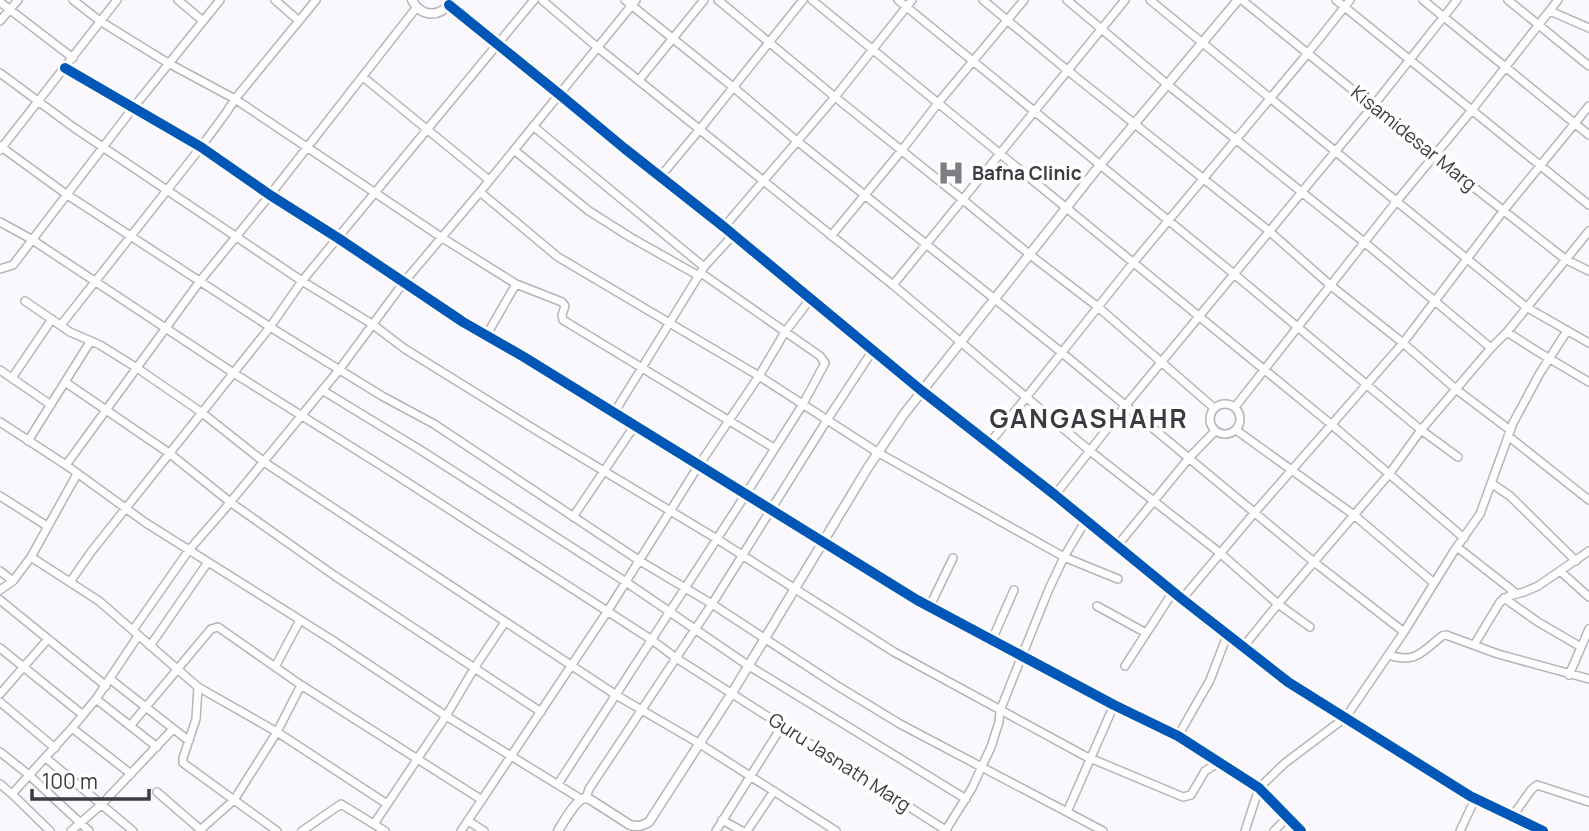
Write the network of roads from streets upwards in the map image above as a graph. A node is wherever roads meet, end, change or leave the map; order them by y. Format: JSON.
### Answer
{"nodes":[{"id":1,"x":18,"y":0,"type":"edge"},
{"id":2,"x":73,"y":0,"type":"edge"},
{"id":3,"x":117,"y":0,"type":"edge"},
{"id":4,"x":178,"y":0,"type":"edge"},
{"id":5,"x":220,"y":0,"type":"edge"},
{"id":6,"x":275,"y":0,"type":"edge"},
{"id":7,"x":316,"y":0,"type":"edge"},
{"id":8,"x":534,"y":0,"type":"edge"},
{"id":9,"x":542,"y":0,"type":"edge"},
{"id":10,"x":625,"y":0,"type":"edge"},
{"id":11,"x":704,"y":0,"type":"edge"},
{"id":12,"x":718,"y":0,"type":"edge"},
{"id":13,"x":803,"y":0,"type":"edge"},
{"id":14,"x":812,"y":0,"type":"edge"},
{"id":15,"x":898,"y":0,"type":"edge"},
{"id":16,"x":912,"y":0,"type":"edge"},
{"id":17,"x":983,"y":0,"type":"edge"},
{"id":18,"x":1024,"y":0,"type":"edge"},
{"id":19,"x":1067,"y":0,"type":"edge"},
{"id":20,"x":1125,"y":0,"type":"edge"},
{"id":21,"x":1150,"y":0,"type":"edge"},
{"id":22,"x":1240,"y":0,"type":"edge"},
{"id":23,"x":1336,"y":0,"type":"edge"},
{"id":24,"x":1423,"y":0,"type":"edge"},
{"id":25,"x":1457,"y":0,"type":"edge"},
{"id":26,"x":1508,"y":0,"type":"edge"},
{"id":27,"x":1558,"y":0,"type":"edge"},
{"id":28,"x":0,"y":2,"type":"edge"},
{"id":29,"x":451,"y":2,"type":"edge"},
{"id":30,"x":634,"y":3,"type":"edge"},
{"id":31,"x":1348,"y":3,"type":"edge"},
{"id":32,"x":414,"y":4,"type":"edge"},
{"id":33,"x":907,"y":7,"type":"junction"},
{"id":34,"x":10,"y":9,"type":"junction"},
{"id":35,"x":1550,"y":10,"type":"junction"},
{"id":36,"x":1443,"y":16,"type":"junction"},
{"id":37,"x":299,"y":20,"type":"junction"},
{"id":38,"x":1007,"y":20,"type":"junction"},
{"id":39,"x":0,"y":21,"type":"edge"},
{"id":40,"x":100,"y":21,"type":"junction"},
{"id":41,"x":203,"y":21,"type":"junction"},
{"id":42,"x":1539,"y":25,"type":"junction"},
{"id":43,"x":1589,"y":28,"type":"edge"},
{"id":44,"x":1101,"y":29,"type":"junction"},
{"id":45,"x":673,"y":38,"type":"junction"},
{"id":46,"x":769,"y":42,"type":"junction"},
{"id":47,"x":1203,"y":42,"type":"junction"},
{"id":48,"x":497,"y":43,"type":"junction"},
{"id":49,"x":597,"y":47,"type":"junction"},
{"id":50,"x":873,"y":50,"type":"junction"},
{"id":51,"x":1308,"y":53,"type":"junction"},
{"id":52,"x":73,"y":58,"type":"junction"},
{"id":53,"x":1408,"y":59,"type":"junction"},
{"id":54,"x":973,"y":61,"type":"junction"},
{"id":55,"x":168,"y":64,"type":"junction"},
{"id":56,"x":1505,"y":66,"type":"junction"},
{"id":57,"x":1589,"y":66,"type":"edge"},
{"id":58,"x":65,"y":68,"type":"junction"},
{"id":59,"x":1067,"y":70,"type":"junction"},
{"id":60,"x":0,"y":73,"type":"edge"},
{"id":61,"x":363,"y":77,"type":"junction"},
{"id":62,"x":639,"y":80,"type":"junction"},
{"id":63,"x":1168,"y":85,"type":"junction"},
{"id":64,"x":733,"y":87,"type":"junction"},
{"id":65,"x":559,"y":93,"type":"junction"},
{"id":66,"x":835,"y":97,"type":"junction"},
{"id":67,"x":1270,"y":98,"type":"junction"},
{"id":68,"x":235,"y":99,"type":"junction"},
{"id":69,"x":37,"y":101,"type":"junction"},
{"id":70,"x":938,"y":103,"type":"junction"},
{"id":71,"x":1373,"y":106,"type":"junction"},
{"id":72,"x":1589,"y":106,"type":"edge"},
{"id":73,"x":133,"y":108,"type":"junction"},
{"id":74,"x":1472,"y":110,"type":"junction"},
{"id":75,"x":1035,"y":112,"type":"junction"},
{"id":76,"x":1574,"y":123,"type":"junction"},
{"id":77,"x":1136,"y":124,"type":"junction"},
{"id":78,"x":533,"y":126,"type":"junction"},
{"id":79,"x":427,"y":129,"type":"junction"},
{"id":80,"x":700,"y":129,"type":"junction"},
{"id":81,"x":1589,"y":135,"type":"edge"},
{"id":82,"x":1237,"y":139,"type":"junction"},
{"id":83,"x":797,"y":141,"type":"junction"},
{"id":84,"x":103,"y":146,"type":"junction"},
{"id":85,"x":1,"y":148,"type":"edge"},
{"id":86,"x":201,"y":148,"type":"junction"},
{"id":87,"x":308,"y":148,"type":"junction"},
{"id":88,"x":514,"y":150,"type":"junction"},
{"id":89,"x":902,"y":150,"type":"junction"},
{"id":90,"x":1335,"y":151,"type":"junction"},
{"id":91,"x":1000,"y":153,"type":"junction"},
{"id":92,"x":1434,"y":156,"type":"junction"},
{"id":93,"x":1100,"y":165,"type":"junction"},
{"id":94,"x":1540,"y":166,"type":"junction"},
{"id":95,"x":660,"y":177,"type":"junction"},
{"id":96,"x":489,"y":180,"type":"junction"},
{"id":97,"x":764,"y":180,"type":"junction"},
{"id":98,"x":1203,"y":180,"type":"junction"},
{"id":99,"x":167,"y":190,"type":"junction"},
{"id":100,"x":375,"y":191,"type":"junction"},
{"id":101,"x":480,"y":192,"type":"junction"},
{"id":102,"x":1301,"y":192,"type":"junction"},
{"id":103,"x":66,"y":194,"type":"junction"},
{"id":104,"x":271,"y":195,"type":"junction"},
{"id":105,"x":865,"y":195,"type":"junction"},
{"id":106,"x":962,"y":199,"type":"junction"},
{"id":107,"x":1396,"y":202,"type":"junction"},
{"id":108,"x":1589,"y":205,"type":"edge"},
{"id":109,"x":1067,"y":207,"type":"junction"},
{"id":110,"x":1504,"y":210,"type":"junction"},
{"id":111,"x":1168,"y":221,"type":"junction"},
{"id":112,"x":0,"y":222,"type":"edge"},
{"id":113,"x":724,"y":227,"type":"junction"},
{"id":114,"x":1269,"y":231,"type":"junction"},
{"id":115,"x":1589,"y":231,"type":"edge"},
{"id":116,"x":734,"y":234,"type":"junction"},
{"id":117,"x":236,"y":236,"type":"junction"},
{"id":118,"x":831,"y":236,"type":"junction"},
{"id":119,"x":132,"y":237,"type":"junction"},
{"id":120,"x":441,"y":237,"type":"junction"},
{"id":121,"x":338,"y":238,"type":"junction"},
{"id":122,"x":32,"y":239,"type":"junction"},
{"id":123,"x":1364,"y":242,"type":"junction"},
{"id":124,"x":926,"y":243,"type":"junction"},
{"id":125,"x":1029,"y":254,"type":"junction"},
{"id":126,"x":1466,"y":258,"type":"junction"},
{"id":127,"x":1565,"y":259,"type":"junction"},
{"id":128,"x":1133,"y":263,"type":"junction"},
{"id":129,"x":0,"y":269,"type":"edge"},
{"id":130,"x":1589,"y":271,"type":"edge"},
{"id":131,"x":702,"y":272,"type":"junction"},
{"id":132,"x":1234,"y":274,"type":"junction"},
{"id":133,"x":200,"y":281,"type":"junction"},
{"id":134,"x":302,"y":281,"type":"junction"},
{"id":135,"x":404,"y":282,"type":"junction"},
{"id":136,"x":95,"y":283,"type":"junction"},
{"id":137,"x":516,"y":284,"type":"junction"},
{"id":138,"x":892,"y":285,"type":"junction"},
{"id":139,"x":1330,"y":285,"type":"junction"},
{"id":140,"x":811,"y":298,"type":"junction"},
{"id":141,"x":994,"y":299,"type":"junction"},
{"id":142,"x":25,"y":301,"type":"dead end"},
{"id":143,"x":1434,"y":302,"type":"junction"},
{"id":144,"x":1098,"y":307,"type":"junction"},
{"id":145,"x":1526,"y":307,"type":"junction"},
{"id":146,"x":1199,"y":317,"type":"junction"},
{"id":147,"x":52,"y":319,"type":"junction"},
{"id":148,"x":670,"y":323,"type":"junction"},
{"id":149,"x":372,"y":324,"type":"junction"},
{"id":150,"x":61,"y":325,"type":"junction"},
{"id":151,"x":270,"y":327,"type":"junction"},
{"id":152,"x":1297,"y":327,"type":"junction"},
{"id":153,"x":165,"y":328,"type":"junction"},
{"id":154,"x":1566,"y":331,"type":"junction"},
{"id":155,"x":785,"y":332,"type":"junction"},
{"id":156,"x":1507,"y":332,"type":"junction"},
{"id":157,"x":486,"y":336,"type":"junction"},
{"id":158,"x":961,"y":341,"type":"junction"},
{"id":159,"x":90,"y":342,"type":"junction"},
{"id":160,"x":1403,"y":343,"type":"junction"},
{"id":161,"x":1589,"y":343,"type":"edge"},
{"id":162,"x":1492,"y":348,"type":"junction"},
{"id":163,"x":873,"y":350,"type":"junction"},
{"id":164,"x":1061,"y":352,"type":"junction"},
{"id":165,"x":1548,"y":358,"type":"junction"},
{"id":166,"x":1162,"y":362,"type":"junction"},
{"id":167,"x":137,"y":368,"type":"junction"},
{"id":168,"x":642,"y":368,"type":"junction"},
{"id":169,"x":1264,"y":369,"type":"junction"},
{"id":170,"x":0,"y":370,"type":"edge"},
{"id":171,"x":339,"y":370,"type":"junction"},
{"id":172,"x":232,"y":372,"type":"junction"},
{"id":173,"x":759,"y":376,"type":"junction"},
{"id":174,"x":12,"y":378,"type":"junction"},
{"id":175,"x":65,"y":382,"type":"junction"},
{"id":176,"x":1589,"y":382,"type":"edge"},
{"id":177,"x":1366,"y":385,"type":"junction"},
{"id":178,"x":322,"y":390,"type":"junction"},
{"id":179,"x":1457,"y":390,"type":"junction"},
{"id":180,"x":922,"y":391,"type":"junction"},
{"id":181,"x":1026,"y":396,"type":"junction"},
{"id":182,"x":803,"y":404,"type":"junction"},
{"id":183,"x":51,"y":405,"type":"junction"},
{"id":184,"x":1125,"y":406,"type":"junction"},
{"id":185,"x":1235,"y":407,"type":"junction"},
{"id":186,"x":1214,"y":408,"type":"junction"},
{"id":187,"x":106,"y":411,"type":"junction"},
{"id":188,"x":201,"y":412,"type":"junction"},
{"id":189,"x":614,"y":413,"type":"junction"},
{"id":190,"x":301,"y":416,"type":"junction"},
{"id":191,"x":827,"y":420,"type":"junction"},
{"id":192,"x":729,"y":421,"type":"junction"},
{"id":193,"x":0,"y":422,"type":"edge"},
{"id":194,"x":635,"y":425,"type":"junction"},
{"id":195,"x":1332,"y":425,"type":"junction"},
{"id":196,"x":1236,"y":430,"type":"junction"},
{"id":197,"x":1422,"y":430,"type":"junction"},
{"id":198,"x":1215,"y":431,"type":"junction"},
{"id":199,"x":1509,"y":433,"type":"junction"},
{"id":200,"x":28,"y":441,"type":"junction"},
{"id":201,"x":989,"y":444,"type":"junction"},
{"id":202,"x":774,"y":448,"type":"junction"},
{"id":203,"x":1090,"y":451,"type":"junction"},
{"id":204,"x":877,"y":452,"type":"junction"},
{"id":205,"x":169,"y":453,"type":"junction"},
{"id":206,"x":1458,"y":457,"type":"dead end"},
{"id":207,"x":1189,"y":458,"type":"junction"},
{"id":208,"x":264,"y":462,"type":"junction"},
{"id":209,"x":66,"y":465,"type":"junction"},
{"id":210,"x":699,"y":465,"type":"junction"},
{"id":211,"x":1292,"y":469,"type":"junction"},
{"id":212,"x":604,"y":471,"type":"junction"},
{"id":213,"x":1390,"y":473,"type":"junction"},
{"id":214,"x":77,"y":474,"type":"junction"},
{"id":215,"x":1491,"y":483,"type":"junction"},
{"id":216,"x":746,"y":494,"type":"junction"},
{"id":217,"x":1055,"y":495,"type":"junction"},
{"id":218,"x":0,"y":496,"type":"edge"},
{"id":219,"x":1154,"y":500,"type":"junction"},
{"id":220,"x":1589,"y":500,"type":"edge"},
{"id":221,"x":230,"y":502,"type":"junction"},
{"id":222,"x":127,"y":508,"type":"junction"},
{"id":223,"x":771,"y":510,"type":"junction"},
{"id":224,"x":670,"y":512,"type":"junction"},
{"id":225,"x":1255,"y":512,"type":"junction"},
{"id":226,"x":1354,"y":515,"type":"junction"},
{"id":227,"x":573,"y":517,"type":"junction"},
{"id":228,"x":1086,"y":520,"type":"junction"},
{"id":229,"x":47,"y":526,"type":"junction"},
{"id":230,"x":1464,"y":538,"type":"junction"},
{"id":231,"x":717,"y":539,"type":"junction"},
{"id":232,"x":823,"y":541,"type":"junction"},
{"id":233,"x":1118,"y":546,"type":"junction"},
{"id":234,"x":1457,"y":547,"type":"junction"},
{"id":235,"x":189,"y":550,"type":"junction"},
{"id":236,"x":1589,"y":551,"type":"edge"},
{"id":237,"x":1220,"y":553,"type":"junction"},
{"id":238,"x":742,"y":555,"type":"junction"},
{"id":239,"x":31,"y":557,"type":"junction"},
{"id":240,"x":1064,"y":557,"type":"junction"},
{"id":241,"x":953,"y":558,"type":"dead end"},
{"id":242,"x":640,"y":561,"type":"junction"},
{"id":243,"x":1576,"y":561,"type":"junction"},
{"id":244,"x":208,"y":562,"type":"junction"},
{"id":245,"x":1314,"y":562,"type":"junction"},
{"id":246,"x":0,"y":571,"type":"edge"},
{"id":247,"x":1560,"y":571,"type":"junction"},
{"id":248,"x":1118,"y":579,"type":"dead end"},
{"id":249,"x":13,"y":581,"type":"junction"},
{"id":250,"x":70,"y":582,"type":"junction"},
{"id":251,"x":626,"y":582,"type":"junction"},
{"id":252,"x":1434,"y":583,"type":"junction"},
{"id":253,"x":685,"y":587,"type":"junction"},
{"id":254,"x":795,"y":588,"type":"junction"},
{"id":255,"x":0,"y":590,"type":"edge"},
{"id":256,"x":1013,"y":590,"type":"dead end"},
{"id":257,"x":1173,"y":592,"type":"junction"},
{"id":258,"x":1517,"y":594,"type":"junction"},
{"id":259,"x":1589,"y":597,"type":"edge"},
{"id":260,"x":1182,"y":598,"type":"junction"},
{"id":261,"x":1504,"y":598,"type":"junction"},
{"id":262,"x":0,"y":600,"type":"edge"},
{"id":263,"x":712,"y":604,"type":"junction"},
{"id":264,"x":1278,"y":604,"type":"junction"},
{"id":265,"x":930,"y":606,"type":"junction"},
{"id":266,"x":1097,"y":606,"type":"dead end"},
{"id":267,"x":607,"y":612,"type":"junction"},
{"id":268,"x":670,"y":612,"type":"junction"},
{"id":269,"x":300,"y":620,"type":"junction"},
{"id":270,"x":505,"y":622,"type":"junction"},
{"id":271,"x":1310,"y":627,"type":"dead end"},
{"id":272,"x":1589,"y":629,"type":"edge"},
{"id":273,"x":695,"y":630,"type":"junction"},
{"id":274,"x":1404,"y":632,"type":"junction"},
{"id":275,"x":135,"y":633,"type":"junction"},
{"id":276,"x":1146,"y":633,"type":"junction"},
{"id":277,"x":1228,"y":634,"type":"junction"},
{"id":278,"x":48,"y":639,"type":"junction"},
{"id":279,"x":765,"y":639,"type":"junction"},
{"id":280,"x":652,"y":640,"type":"junction"},
{"id":281,"x":992,"y":640,"type":"junction"},
{"id":282,"x":1474,"y":645,"type":"junction"},
{"id":283,"x":150,"y":646,"type":"junction"},
{"id":284,"x":1244,"y":646,"type":"junction"},
{"id":285,"x":0,"y":648,"type":"edge"},
{"id":286,"x":1581,"y":648,"type":"junction"},
{"id":287,"x":1389,"y":655,"type":"junction"},
{"id":288,"x":1021,"y":656,"type":"junction"},
{"id":289,"x":676,"y":658,"type":"junction"},
{"id":290,"x":572,"y":665,"type":"junction"},
{"id":291,"x":749,"y":666,"type":"junction"},
{"id":292,"x":1125,"y":666,"type":"dead end"},
{"id":293,"x":23,"y":667,"type":"junction"},
{"id":294,"x":275,"y":667,"type":"junction"},
{"id":295,"x":475,"y":667,"type":"junction"},
{"id":296,"x":177,"y":669,"type":"junction"},
{"id":297,"x":1569,"y":675,"type":"junction"},
{"id":298,"x":1589,"y":679,"type":"edge"},
{"id":299,"x":108,"y":682,"type":"junction"},
{"id":300,"x":301,"y":685,"type":"junction"},
{"id":301,"x":198,"y":687,"type":"junction"},
{"id":302,"x":732,"y":693,"type":"junction"},
{"id":303,"x":0,"y":694,"type":"edge"},
{"id":304,"x":616,"y":695,"type":"junction"},
{"id":305,"x":96,"y":699,"type":"junction"},
{"id":306,"x":0,"y":702,"type":"edge"},
{"id":307,"x":1114,"y":705,"type":"junction"},
{"id":308,"x":145,"y":707,"type":"junction"},
{"id":309,"x":643,"y":709,"type":"junction"},
{"id":310,"x":1000,"y":711,"type":"junction"},
{"id":311,"x":541,"y":712,"type":"junction"},
{"id":312,"x":83,"y":715,"type":"junction"},
{"id":313,"x":446,"y":716,"type":"junction"},
{"id":314,"x":1346,"y":716,"type":"junction"},
{"id":315,"x":130,"y":726,"type":"junction"},
{"id":316,"x":782,"y":726,"type":"junction"},
{"id":317,"x":72,"y":728,"type":"junction"},
{"id":318,"x":173,"y":729,"type":"junction"},
{"id":319,"x":278,"y":732,"type":"junction"},
{"id":320,"x":1178,"y":736,"type":"junction"},
{"id":321,"x":189,"y":741,"type":"junction"},
{"id":322,"x":700,"y":744,"type":"junction"},
{"id":323,"x":157,"y":747,"type":"junction"},
{"id":324,"x":55,"y":748,"type":"junction"},
{"id":325,"x":0,"y":752,"type":"edge"},
{"id":326,"x":513,"y":755,"type":"junction"},
{"id":327,"x":46,"y":758,"type":"junction"},
{"id":328,"x":1091,"y":759,"type":"junction"},
{"id":329,"x":418,"y":760,"type":"junction"},
{"id":330,"x":1219,"y":762,"type":"junction"},
{"id":331,"x":982,"y":766,"type":"junction"},
{"id":332,"x":131,"y":774,"type":"junction"},
{"id":333,"x":29,"y":775,"type":"junction"},
{"id":334,"x":750,"y":776,"type":"junction"},
{"id":335,"x":0,"y":784,"type":"edge"},
{"id":336,"x":558,"y":785,"type":"junction"},
{"id":337,"x":1259,"y":788,"type":"junction"},
{"id":338,"x":157,"y":792,"type":"dead end"},
{"id":339,"x":775,"y":792,"type":"junction"},
{"id":340,"x":12,"y":794,"type":"junction"},
{"id":341,"x":583,"y":799,"type":"junction"},
{"id":342,"x":965,"y":799,"type":"junction"},
{"id":343,"x":1475,"y":799,"type":"junction"},
{"id":344,"x":234,"y":800,"type":"junction"},
{"id":345,"x":482,"y":800,"type":"junction"},
{"id":346,"x":1589,"y":802,"type":"edge"},
{"id":347,"x":102,"y":804,"type":"junction"},
{"id":348,"x":387,"y":804,"type":"junction"},
{"id":349,"x":1067,"y":812,"type":"junction"},
{"id":350,"x":1288,"y":817,"type":"junction"},
{"id":351,"x":1511,"y":817,"type":"junction"},
{"id":352,"x":722,"y":820,"type":"junction"},
{"id":353,"x":468,"y":821,"type":"junction"},
{"id":354,"x":80,"y":823,"type":"junction"},
{"id":355,"x":374,"y":824,"type":"junction"},
{"id":356,"x":644,"y":828,"type":"edge"},
{"id":357,"x":935,"y":828,"type":"edge"},
{"id":358,"x":48,"y":830,"type":"edge"},
{"id":359,"x":71,"y":831,"type":"edge"},
{"id":360,"x":89,"y":831,"type":"edge"},
{"id":361,"x":133,"y":831,"type":"edge"},
{"id":362,"x":201,"y":831,"type":"edge"},
{"id":363,"x":277,"y":831,"type":"edge"},
{"id":364,"x":302,"y":831,"type":"edge"},
{"id":365,"x":385,"y":831,"type":"edge"},
{"id":366,"x":461,"y":831,"type":"edge"},
{"id":367,"x":484,"y":831,"type":"edge"},
{"id":368,"x":558,"y":831,"type":"edge"},
{"id":369,"x":716,"y":831,"type":"edge"},
{"id":370,"x":744,"y":831,"type":"edge"},
{"id":371,"x":836,"y":831,"type":"edge"},
{"id":372,"x":947,"y":831,"type":"edge"},
{"id":373,"x":1103,"y":831,"type":"edge"},
{"id":374,"x":1245,"y":831,"type":"edge"},
{"id":375,"x":1274,"y":831,"type":"edge"},
{"id":376,"x":1301,"y":831,"type":"edge"},
{"id":377,"x":1460,"y":831,"type":"edge"},
{"id":378,"x":1543,"y":831,"type":"edge"}],
"edges":[{"from":1,"to":34,"type":"street"},
{"from":2,"to":40,"type":"street"},
{"from":3,"to":40,"type":"street"},
{"from":4,"to":41,"type":"street"},
{"from":5,"to":41,"type":"street"},
{"from":6,"to":37,"type":"street"},
{"from":7,"to":37,"type":"street"},
{"from":8,"to":48,"type":"street"},
{"from":9,"to":49,"type":"street"},
{"from":10,"to":30,"type":"street"},
{"from":11,"to":45,"type":"street"},
{"from":12,"to":46,"type":"street"},
{"from":13,"to":46,"type":"street"},
{"from":14,"to":50,"type":"street"},
{"from":15,"to":33,"type":"street"},
{"from":16,"to":33,"type":"street"},
{"from":17,"to":38,"type":"street"},
{"from":18,"to":38,"type":"street"},
{"from":19,"to":44,"type":"street"},
{"from":20,"to":44,"type":"street"},
{"from":21,"to":47,"type":"street"},
{"from":22,"to":47,"type":"street"},
{"from":22,"to":51,"type":"street","name":"Kisamidesar Marg"},
{"from":23,"to":31,"type":"street"},
{"from":24,"to":36,"type":"street"},
{"from":25,"to":36,"type":"street"},
{"from":26,"to":42,"type":"street"},
{"from":27,"to":35,"type":"street"},
{"from":28,"to":34,"type":"street"},
{"from":29,"to":32,"type":"street"},
{"from":29,"to":48,"type":"street"},
{"from":30,"to":45,"type":"street"},
{"from":30,"to":49,"type":"street"},
{"from":31,"to":51,"type":"street"},
{"from":31,"to":53,"type":"street"},
{"from":32,"to":61,"type":"street"},
{"from":33,"to":50,"type":"street"},
{"from":33,"to":54,"type":"street"},
{"from":34,"to":39,"type":"street"},
{"from":34,"to":52,"type":"street"},
{"from":35,"to":42,"type":"street"},
{"from":35,"to":43,"type":"street"},
{"from":36,"to":53,"type":"street"},
{"from":36,"to":56,"type":"street"},
{"from":37,"to":68,"type":"street"},
{"from":38,"to":54,"type":"street"},
{"from":38,"to":59,"type":"street"},
{"from":40,"to":52,"type":"street"},
{"from":40,"to":55,"type":"street"},
{"from":41,"to":55,"type":"street"},
{"from":42,"to":56,"type":"street"},
{"from":42,"to":57,"type":"street"},
{"from":44,"to":59,"type":"street"},
{"from":44,"to":63,"type":"street"},
{"from":45,"to":62,"type":"street"},
{"from":45,"to":64,"type":"street"},
{"from":46,"to":64,"type":"street"},
{"from":46,"to":66,"type":"street"},
{"from":47,"to":63,"type":"street"},
{"from":47,"to":67,"type":"street"},
{"from":48,"to":65,"type":"street"},
{"from":48,"to":79,"type":"street"},
{"from":49,"to":62,"type":"street"},
{"from":49,"to":65,"type":"street"},
{"from":50,"to":66,"type":"street"},
{"from":50,"to":70,"type":"street"},
{"from":51,"to":67,"type":"street"},
{"from":51,"to":71,"type":"street","name":"Kisamidesar Marg"},
{"from":52,"to":58,"type":"street"},
{"from":53,"to":71,"type":"street"},
{"from":53,"to":74,"type":"street"},
{"from":54,"to":70,"type":"street"},
{"from":54,"to":75,"type":"street"},
{"from":55,"to":68,"type":"street"},
{"from":55,"to":73,"type":"street"},
{"from":56,"to":74,"type":"street"},
{"from":56,"to":76,"type":"street"},
{"from":58,"to":69,"type":"street"},
{"from":58,"to":73,"type":"street"},
{"from":59,"to":75,"type":"street"},
{"from":59,"to":77,"type":"street"},
{"from":60,"to":69,"type":"street"},
{"from":61,"to":79,"type":"street"},
{"from":61,"to":87,"type":"street"},
{"from":62,"to":80,"type":"street"},
{"from":63,"to":77,"type":"street"},
{"from":63,"to":82,"type":"street"},
{"from":64,"to":80,"type":"street"},
{"from":64,"to":83,"type":"street"},
{"from":65,"to":78,"type":"street"},
{"from":65,"to":95,"type":"street"},
{"from":66,"to":83,"type":"street"},
{"from":66,"to":89,"type":"street"},
{"from":67,"to":82,"type":"street"},
{"from":67,"to":90,"type":"street"},
{"from":68,"to":86,"type":"street"},
{"from":68,"to":87,"type":"street"},
{"from":69,"to":84,"type":"street"},
{"from":69,"to":85,"type":"street"},
{"from":70,"to":89,"type":"street"},
{"from":70,"to":91,"type":"street"},
{"from":71,"to":90,"type":"street"},
{"from":71,"to":92,"type":"street","name":"Kisamidesar Marg"},
{"from":72,"to":76,"type":"street"},
{"from":73,"to":84,"type":"street"},
{"from":73,"to":86,"type":"street"},
{"from":74,"to":92,"type":"street"},
{"from":74,"to":94,"type":"street"},
{"from":75,"to":91,"type":"street"},
{"from":75,"to":93,"type":"street"},
{"from":76,"to":81,"type":"street"},
{"from":76,"to":94,"type":"street"},
{"from":77,"to":93,"type":"street"},
{"from":77,"to":98,"type":"street"},
{"from":78,"to":88,"type":"street"},
{"from":78,"to":131,"type":"street"},
{"from":79,"to":96,"type":"street"},
{"from":79,"to":100,"type":"street"},
{"from":80,"to":95,"type":"street"},
{"from":80,"to":97,"type":"street"},
{"from":82,"to":98,"type":"street"},
{"from":82,"to":102,"type":"street"},
{"from":83,"to":97,"type":"street"},
{"from":83,"to":105,"type":"street"},
{"from":84,"to":99,"type":"street"},
{"from":84,"to":103,"type":"street"},
{"from":85,"to":103,"type":"street"},
{"from":86,"to":99,"type":"street"},
{"from":86,"to":104,"type":"street"},
{"from":87,"to":100,"type":"street"},
{"from":87,"to":104,"type":"street"},
{"from":88,"to":96,"type":"street"},
{"from":88,"to":131,"type":"street"},
{"from":89,"to":105,"type":"street"},
{"from":89,"to":106,"type":"street"},
{"from":90,"to":102,"type":"street"},
{"from":90,"to":107,"type":"street"},
{"from":91,"to":106,"type":"street"},
{"from":91,"to":109,"type":"street"},
{"from":92,"to":107,"type":"street"},
{"from":92,"to":110,"type":"street","name":"Kisamidesar Marg"},
{"from":93,"to":109,"type":"street"},
{"from":93,"to":111,"type":"street"},
{"from":94,"to":108,"type":"street"},
{"from":94,"to":110,"type":"street"},
{"from":95,"to":113,"type":"street"},
{"from":96,"to":101,"type":"street"},
{"from":97,"to":113,"type":"street"},
{"from":97,"to":118,"type":"street"},
{"from":98,"to":111,"type":"street"},
{"from":98,"to":114,"type":"street"},
{"from":99,"to":117,"type":"street"},
{"from":99,"to":119,"type":"street"},
{"from":100,"to":120,"type":"street"},
{"from":100,"to":121,"type":"street"},
{"from":101,"to":120,"type":"street"},
{"from":101,"to":148,"type":"street"},
{"from":102,"to":114,"type":"street"},
{"from":102,"to":123,"type":"street"},
{"from":103,"to":119,"type":"street"},
{"from":103,"to":122,"type":"street"},
{"from":104,"to":117,"type":"street"},
{"from":104,"to":121,"type":"street"},
{"from":105,"to":118,"type":"street"},
{"from":105,"to":124,"type":"street"},
{"from":106,"to":124,"type":"street"},
{"from":106,"to":125,"type":"street"},
{"from":107,"to":123,"type":"street"},
{"from":107,"to":126,"type":"street"},
{"from":109,"to":125,"type":"street"},
{"from":109,"to":128,"type":"street"},
{"from":110,"to":126,"type":"street"},
{"from":110,"to":127,"type":"street","name":"Kisamidesar Marg"},
{"from":111,"to":128,"type":"street"},
{"from":111,"to":132,"type":"street"},
{"from":112,"to":122,"type":"street","name":"Guru Jasnath Marg"},
{"from":113,"to":116,"type":"street"},
{"from":114,"to":132,"type":"street"},
{"from":114,"to":139,"type":"street"},
{"from":115,"to":127,"type":"street"},
{"from":116,"to":131,"type":"street"},
{"from":116,"to":140,"type":"street"},
{"from":117,"to":133,"type":"street"},
{"from":117,"to":134,"type":"street"},
{"from":118,"to":138,"type":"street"},
{"from":119,"to":133,"type":"street"},
{"from":119,"to":136,"type":"street"},
{"from":120,"to":135,"type":"street"},
{"from":120,"to":137,"type":"street"},
{"from":121,"to":134,"type":"street"},
{"from":121,"to":135,"type":"street"},
{"from":122,"to":129,"type":"street"},
{"from":122,"to":136,"type":"street","name":"Guru Jasnath Marg"},
{"from":123,"to":139,"type":"street"},
{"from":123,"to":143,"type":"street"},
{"from":124,"to":138,"type":"street"},
{"from":124,"to":141,"type":"street"},
{"from":125,"to":141,"type":"street"},
{"from":125,"to":144,"type":"street"},
{"from":126,"to":143,"type":"street"},
{"from":126,"to":145,"type":"street"},
{"from":127,"to":130,"type":"street","name":"Kisamidesar Marg"},
{"from":127,"to":145,"type":"street"},
{"from":128,"to":144,"type":"street"},
{"from":128,"to":146,"type":"street"},
{"from":131,"to":148,"type":"street"},
{"from":131,"to":155,"type":"street"},
{"from":132,"to":146,"type":"street"},
{"from":132,"to":152,"type":"street"},
{"from":133,"to":151,"type":"street"},
{"from":133,"to":153,"type":"street"},
{"from":134,"to":149,"type":"street"},
{"from":134,"to":151,"type":"street"},
{"from":135,"to":149,"type":"street"},
{"from":135,"to":157,"type":"street"},
{"from":136,"to":150,"type":"street"},
{"from":136,"to":153,"type":"street","name":"Guru Jasnath Marg"},
{"from":137,"to":157,"type":"street"},
{"from":137,"to":168,"type":"street"},
{"from":138,"to":158,"type":"street"},
{"from":139,"to":152,"type":"street"},
{"from":139,"to":160,"type":"street"},
{"from":140,"to":155,"type":"street"},
{"from":140,"to":163,"type":"street"},
{"from":141,"to":158,"type":"street"},
{"from":141,"to":164,"type":"street"},
{"from":142,"to":147,"type":"street"},
{"from":143,"to":160,"type":"street"},
{"from":143,"to":162,"type":"street"},
{"from":144,"to":164,"type":"street"},
{"from":144,"to":166,"type":"street"},
{"from":145,"to":154,"type":"street"},
{"from":145,"to":156,"type":"street"},
{"from":146,"to":166,"type":"street"},
{"from":146,"to":169,"type":"street"},
{"from":147,"to":150,"type":"street"},
{"from":147,"to":174,"type":"street"},
{"from":148,"to":168,"type":"street"},
{"from":148,"to":173,"type":"street"},
{"from":149,"to":171,"type":"street"},
{"from":149,"to":212,"type":"street"},
{"from":150,"to":159,"type":"street"},
{"from":151,"to":171,"type":"street"},
{"from":151,"to":172,"type":"street"},
{"from":152,"to":169,"type":"street"},
{"from":152,"to":177,"type":"street"},
{"from":153,"to":167,"type":"street"},
{"from":153,"to":172,"type":"street","name":"Guru Jasnath Marg"},
{"from":154,"to":161,"type":"street"},
{"from":154,"to":165,"type":"street"},
{"from":155,"to":173,"type":"street"},
{"from":155,"to":182,"type":"street"},
{"from":156,"to":162,"type":"street"},
{"from":156,"to":165,"type":"street"},
{"from":157,"to":189,"type":"street"},
{"from":158,"to":180,"type":"street"},
{"from":158,"to":181,"type":"street"},
{"from":159,"to":167,"type":"street"},
{"from":159,"to":175,"type":"street"},
{"from":160,"to":177,"type":"street"},
{"from":160,"to":179,"type":"street"},
{"from":162,"to":179,"type":"street"},
{"from":163,"to":180,"type":"street"},
{"from":163,"to":191,"type":"street"},
{"from":164,"to":181,"type":"street"},
{"from":164,"to":184,"type":"street"},
{"from":165,"to":176,"type":"street"},
{"from":165,"to":199,"type":"street"},
{"from":166,"to":184,"type":"street"},
{"from":166,"to":186,"type":"street"},
{"from":167,"to":187,"type":"street"},
{"from":167,"to":188,"type":"street"},
{"from":168,"to":189,"type":"street"},
{"from":168,"to":192,"type":"street"},
{"from":169,"to":185,"type":"street"},
{"from":169,"to":195,"type":"street"},
{"from":170,"to":174,"type":"street"},
{"from":171,"to":178,"type":"street"},
{"from":171,"to":227,"type":"street"},
{"from":172,"to":188,"type":"street"},
{"from":172,"to":190,"type":"street","name":"Guru Jasnath Marg"},
{"from":173,"to":182,"type":"street"},
{"from":173,"to":192,"type":"street"},
{"from":174,"to":183,"type":"street"},
{"from":175,"to":183,"type":"street"},
{"from":175,"to":187,"type":"street"},
{"from":177,"to":195,"type":"street"},
{"from":177,"to":197,"type":"street"},
{"from":178,"to":190,"type":"street"},
{"from":178,"to":251,"type":"street"},
{"from":179,"to":197,"type":"street"},
{"from":179,"to":199,"type":"street"},
{"from":180,"to":201,"type":"street"},
{"from":180,"to":204,"type":"street"},
{"from":181,"to":201,"type":"street"},
{"from":181,"to":203,"type":"street"},
{"from":182,"to":191,"type":"street"},
{"from":182,"to":202,"type":"street"},
{"from":183,"to":200,"type":"street"},
{"from":184,"to":203,"type":"street"},
{"from":184,"to":207,"type":"street"},
{"from":185,"to":186,"type":"street"},
{"from":185,"to":196,"type":"street"},
{"from":186,"to":198,"type":"street"},
{"from":187,"to":205,"type":"street"},
{"from":187,"to":209,"type":"street"},
{"from":188,"to":205,"type":"street"},
{"from":188,"to":208,"type":"street"},
{"from":189,"to":194,"type":"street"},
{"from":190,"to":208,"type":"street"},
{"from":190,"to":267,"type":"street","name":"Guru Jasnath Marg"},
{"from":191,"to":204,"type":"street"},
{"from":191,"to":223,"type":"street"},
{"from":192,"to":202,"type":"street"},
{"from":192,"to":210,"type":"street"},
{"from":193,"to":200,"type":"street"},
{"from":194,"to":210,"type":"street"},
{"from":194,"to":212,"type":"street"},
{"from":195,"to":211,"type":"street"},
{"from":195,"to":213,"type":"street"},
{"from":196,"to":198,"type":"street"},
{"from":196,"to":211,"type":"street"},
{"from":197,"to":206,"type":"street"},
{"from":197,"to":213,"type":"street"},
{"from":198,"to":207,"type":"street"},
{"from":199,"to":215,"type":"street"},
{"from":199,"to":220,"type":"street"},
{"from":200,"to":209,"type":"street"},
{"from":201,"to":217,"type":"street"},
{"from":202,"to":216,"type":"street"},
{"from":203,"to":217,"type":"street"},
{"from":203,"to":219,"type":"street"},
{"from":204,"to":232,"type":"street"},
{"from":204,"to":240,"type":"street"},
{"from":205,"to":221,"type":"street"},
{"from":205,"to":222,"type":"street"},
{"from":207,"to":219,"type":"street"},
{"from":207,"to":225,"type":"street"},
{"from":208,"to":221,"type":"street"},
{"from":208,"to":270,"type":"street"},
{"from":209,"to":214,"type":"street"},
{"from":210,"to":216,"type":"street"},
{"from":210,"to":224,"type":"street"},
{"from":211,"to":225,"type":"street"},
{"from":211,"to":226,"type":"street"},
{"from":212,"to":224,"type":"street"},
{"from":212,"to":227,"type":"street"},
{"from":213,"to":226,"type":"street"},
{"from":213,"to":230,"type":"street"},
{"from":214,"to":222,"type":"street"},
{"from":214,"to":229,"type":"street"},
{"from":215,"to":230,"type":"street"},
{"from":215,"to":243,"type":"street"},
{"from":216,"to":223,"type":"street"},
{"from":216,"to":231,"type":"street"},
{"from":217,"to":228,"type":"street"},
{"from":218,"to":229,"type":"street"},
{"from":219,"to":233,"type":"street"},
{"from":219,"to":237,"type":"street"},
{"from":221,"to":235,"type":"street"},
{"from":221,"to":295,"type":"street"},
{"from":222,"to":235,"type":"street"},
{"from":222,"to":250,"type":"street"},
{"from":223,"to":232,"type":"street"},
{"from":223,"to":238,"type":"street"},
{"from":224,"to":231,"type":"street"},
{"from":224,"to":242,"type":"street"},
{"from":225,"to":237,"type":"street"},
{"from":225,"to":245,"type":"street"},
{"from":226,"to":245,"type":"street"},
{"from":226,"to":252,"type":"street"},
{"from":227,"to":242,"type":"street"},
{"from":228,"to":233,"type":"street"},
{"from":228,"to":240,"type":"street"},
{"from":229,"to":239,"type":"street"},
{"from":230,"to":234,"type":"street"},
{"from":231,"to":238,"type":"street"},
{"from":231,"to":253,"type":"street"},
{"from":232,"to":254,"type":"street"},
{"from":232,"to":265,"type":"street"},
{"from":233,"to":257,"type":"street"},
{"from":234,"to":252,"type":"street"},
{"from":234,"to":258,"type":"street"},
{"from":235,"to":244,"type":"street"},
{"from":235,"to":275,"type":"street"},
{"from":236,"to":243,"type":"street"},
{"from":237,"to":260,"type":"street"},
{"from":237,"to":264,"type":"street"},
{"from":238,"to":254,"type":"street"},
{"from":238,"to":263,"type":"street"},
{"from":239,"to":249,"type":"street"},
{"from":239,"to":250,"type":"street"},
{"from":240,"to":248,"type":"street"},
{"from":240,"to":288,"type":"street"},
{"from":241,"to":265,"type":"street"},
{"from":242,"to":251,"type":"street"},
{"from":242,"to":253,"type":"street"},
{"from":243,"to":247,"type":"street"},
{"from":244,"to":269,"type":"street"},
{"from":244,"to":283,"type":"street"},
{"from":245,"to":264,"type":"street"},
{"from":245,"to":274,"type":"street"},
{"from":246,"to":249,"type":"street"},
{"from":247,"to":258,"type":"street"},
{"from":247,"to":259,"type":"street"},
{"from":249,"to":255,"type":"street"},
{"from":250,"to":275,"type":"street"},
{"from":251,"to":267,"type":"street"},
{"from":251,"to":268,"type":"street"},
{"from":252,"to":274,"type":"street"},
{"from":253,"to":263,"type":"street"},
{"from":253,"to":268,"type":"street"},
{"from":254,"to":279,"type":"street"},
{"from":254,"to":310,"type":"street"},
{"from":256,"to":281,"type":"street"},
{"from":257,"to":260,"type":"street"},
{"from":257,"to":276,"type":"street"},
{"from":258,"to":261,"type":"street"},
{"from":260,"to":277,"type":"street"},
{"from":261,"to":282,"type":"street"},
{"from":261,"to":286,"type":"street"},
{"from":262,"to":278,"type":"street"},
{"from":263,"to":273,"type":"street"},
{"from":263,"to":279,"type":"street"},
{"from":264,"to":271,"type":"street"},
{"from":264,"to":284,"type":"street"},
{"from":265,"to":281,"type":"street"},
{"from":266,"to":276,"type":"street"},
{"from":267,"to":280,"type":"street","name":"Guru Jasnath Marg"},
{"from":267,"to":290,"type":"street"},
{"from":268,"to":273,"type":"street"},
{"from":268,"to":280,"type":"street"},
{"from":269,"to":294,"type":"street"},
{"from":269,"to":313,"type":"street"},
{"from":270,"to":290,"type":"street"},
{"from":270,"to":295,"type":"street"},
{"from":272,"to":286,"type":"street"},
{"from":273,"to":289,"type":"street"},
{"from":273,"to":291,"type":"street"},
{"from":274,"to":287,"type":"street"},
{"from":275,"to":283,"type":"street"},
{"from":275,"to":299,"type":"street"},
{"from":276,"to":292,"type":"street"},
{"from":277,"to":284,"type":"street"},
{"from":277,"to":320,"type":"street"},
{"from":278,"to":293,"type":"street"},
{"from":278,"to":299,"type":"street"},
{"from":279,"to":291,"type":"street"},
{"from":279,"to":331,"type":"street"},
{"from":280,"to":289,"type":"street","name":"Guru Jasnath Marg"},
{"from":280,"to":304,"type":"street"},
{"from":281,"to":288,"type":"street"},
{"from":282,"to":287,"type":"street"},
{"from":282,"to":297,"type":"street"},
{"from":283,"to":296,"type":"street"},
{"from":284,"to":314,"type":"street"},
{"from":285,"to":293,"type":"street"},
{"from":286,"to":297,"type":"street"},
{"from":287,"to":314,"type":"street"},
{"from":288,"to":307,"type":"street"},
{"from":288,"to":310,"type":"street"},
{"from":289,"to":302,"type":"street","name":"Guru Jasnath Marg"},
{"from":289,"to":309,"type":"street"},
{"from":290,"to":304,"type":"street"},
{"from":290,"to":311,"type":"street"},
{"from":291,"to":302,"type":"street"},
{"from":291,"to":342,"type":"street"},
{"from":293,"to":303,"type":"street"},
{"from":293,"to":312,"type":"street"},
{"from":294,"to":296,"type":"street"},
{"from":294,"to":300,"type":"street"},
{"from":295,"to":311,"type":"street"},
{"from":295,"to":313,"type":"street"},
{"from":296,"to":301,"type":"street"},
{"from":296,"to":308,"type":"street"},
{"from":297,"to":298,"type":"street"},
{"from":299,"to":305,"type":"street"},
{"from":299,"to":308,"type":"street"},
{"from":300,"to":319,"type":"street"},
{"from":300,"to":329,"type":"street"},
{"from":301,"to":319,"type":"street"},
{"from":301,"to":321,"type":"street"},
{"from":302,"to":316,"type":"street","name":"Guru Jasnath Marg"},
{"from":302,"to":322,"type":"street"},
{"from":304,"to":309,"type":"street"},
{"from":304,"to":336,"type":"street"},
{"from":305,"to":312,"type":"street"},
{"from":305,"to":315,"type":"street"},
{"from":306,"to":324,"type":"street"},
{"from":307,"to":320,"type":"street"},
{"from":307,"to":328,"type":"street"},
{"from":308,"to":315,"type":"street"},
{"from":308,"to":318,"type":"street"},
{"from":309,"to":322,"type":"street"},
{"from":309,"to":341,"type":"street"},
{"from":310,"to":328,"type":"street"},
{"from":310,"to":331,"type":"street"},
{"from":311,"to":326,"type":"street"},
{"from":312,"to":317,"type":"street"},
{"from":313,"to":326,"type":"street"},
{"from":313,"to":329,"type":"street"},
{"from":314,"to":337,"type":"street"},
{"from":314,"to":343,"type":"street"},
{"from":315,"to":323,"type":"street"},
{"from":316,"to":334,"type":"street"},
{"from":316,"to":357,"type":"street","name":"Guru Jasnath Marg"},
{"from":317,"to":324,"type":"street"},
{"from":317,"to":332,"type":"street"},
{"from":318,"to":321,"type":"street"},
{"from":318,"to":323,"type":"street"},
{"from":319,"to":344,"type":"street"},
{"from":319,"to":348,"type":"street"},
{"from":320,"to":330,"type":"street"},
{"from":321,"to":344,"type":"street"},
{"from":322,"to":334,"type":"street"},
{"from":322,"to":356,"type":"street"},
{"from":323,"to":332,"type":"street"},
{"from":324,"to":327,"type":"street"},
{"from":325,"to":333,"type":"street"},
{"from":326,"to":336,"type":"street"},
{"from":326,"to":345,"type":"street"},
{"from":327,"to":333,"type":"street"},
{"from":327,"to":347,"type":"street"},
{"from":328,"to":330,"type":"street"},
{"from":328,"to":349,"type":"street"},
{"from":329,"to":345,"type":"street"},
{"from":329,"to":348,"type":"street"},
{"from":330,"to":337,"type":"street"},
{"from":331,"to":342,"type":"street"},
{"from":331,"to":349,"type":"street"},
{"from":332,"to":347,"type":"street"},
{"from":333,"to":340,"type":"street"},
{"from":333,"to":354,"type":"street"},
{"from":334,"to":339,"type":"street"},
{"from":334,"to":352,"type":"street"},
{"from":335,"to":340,"type":"street"},
{"from":336,"to":341,"type":"street"},
{"from":337,"to":350,"type":"street"},
{"from":337,"to":374,"type":"street"},
{"from":338,"to":362,"type":"street"},
{"from":339,"to":370,"type":"street"},
{"from":339,"to":371,"type":"street"},
{"from":340,"to":358,"type":"street"},
{"from":341,"to":356,"type":"street"},
{"from":341,"to":368,"type":"street"},
{"from":342,"to":372,"type":"street"},
{"from":343,"to":351,"type":"street"},
{"from":343,"to":377,"type":"street"},
{"from":344,"to":362,"type":"street"},
{"from":344,"to":363,"type":"street"},
{"from":345,"to":353,"type":"street"},
{"from":346,"to":351,"type":"street"},
{"from":347,"to":354,"type":"street"},
{"from":347,"to":361,"type":"street"},
{"from":348,"to":355,"type":"street"},
{"from":349,"to":373,"type":"street"},
{"from":350,"to":375,"type":"street"},
{"from":350,"to":376,"type":"street"},
{"from":351,"to":378,"type":"street"},
{"from":352,"to":369,"type":"street"},
{"from":352,"to":370,"type":"street"},
{"from":353,"to":366,"type":"street"},
{"from":353,"to":367,"type":"street"},
{"from":354,"to":359,"type":"street"},
{"from":354,"to":360,"type":"street"},
{"from":355,"to":364,"type":"street"},
{"from":355,"to":365,"type":"street"},
{"from":357,"to":372,"type":"street","name":"Guru Jasnath Marg"}]}
